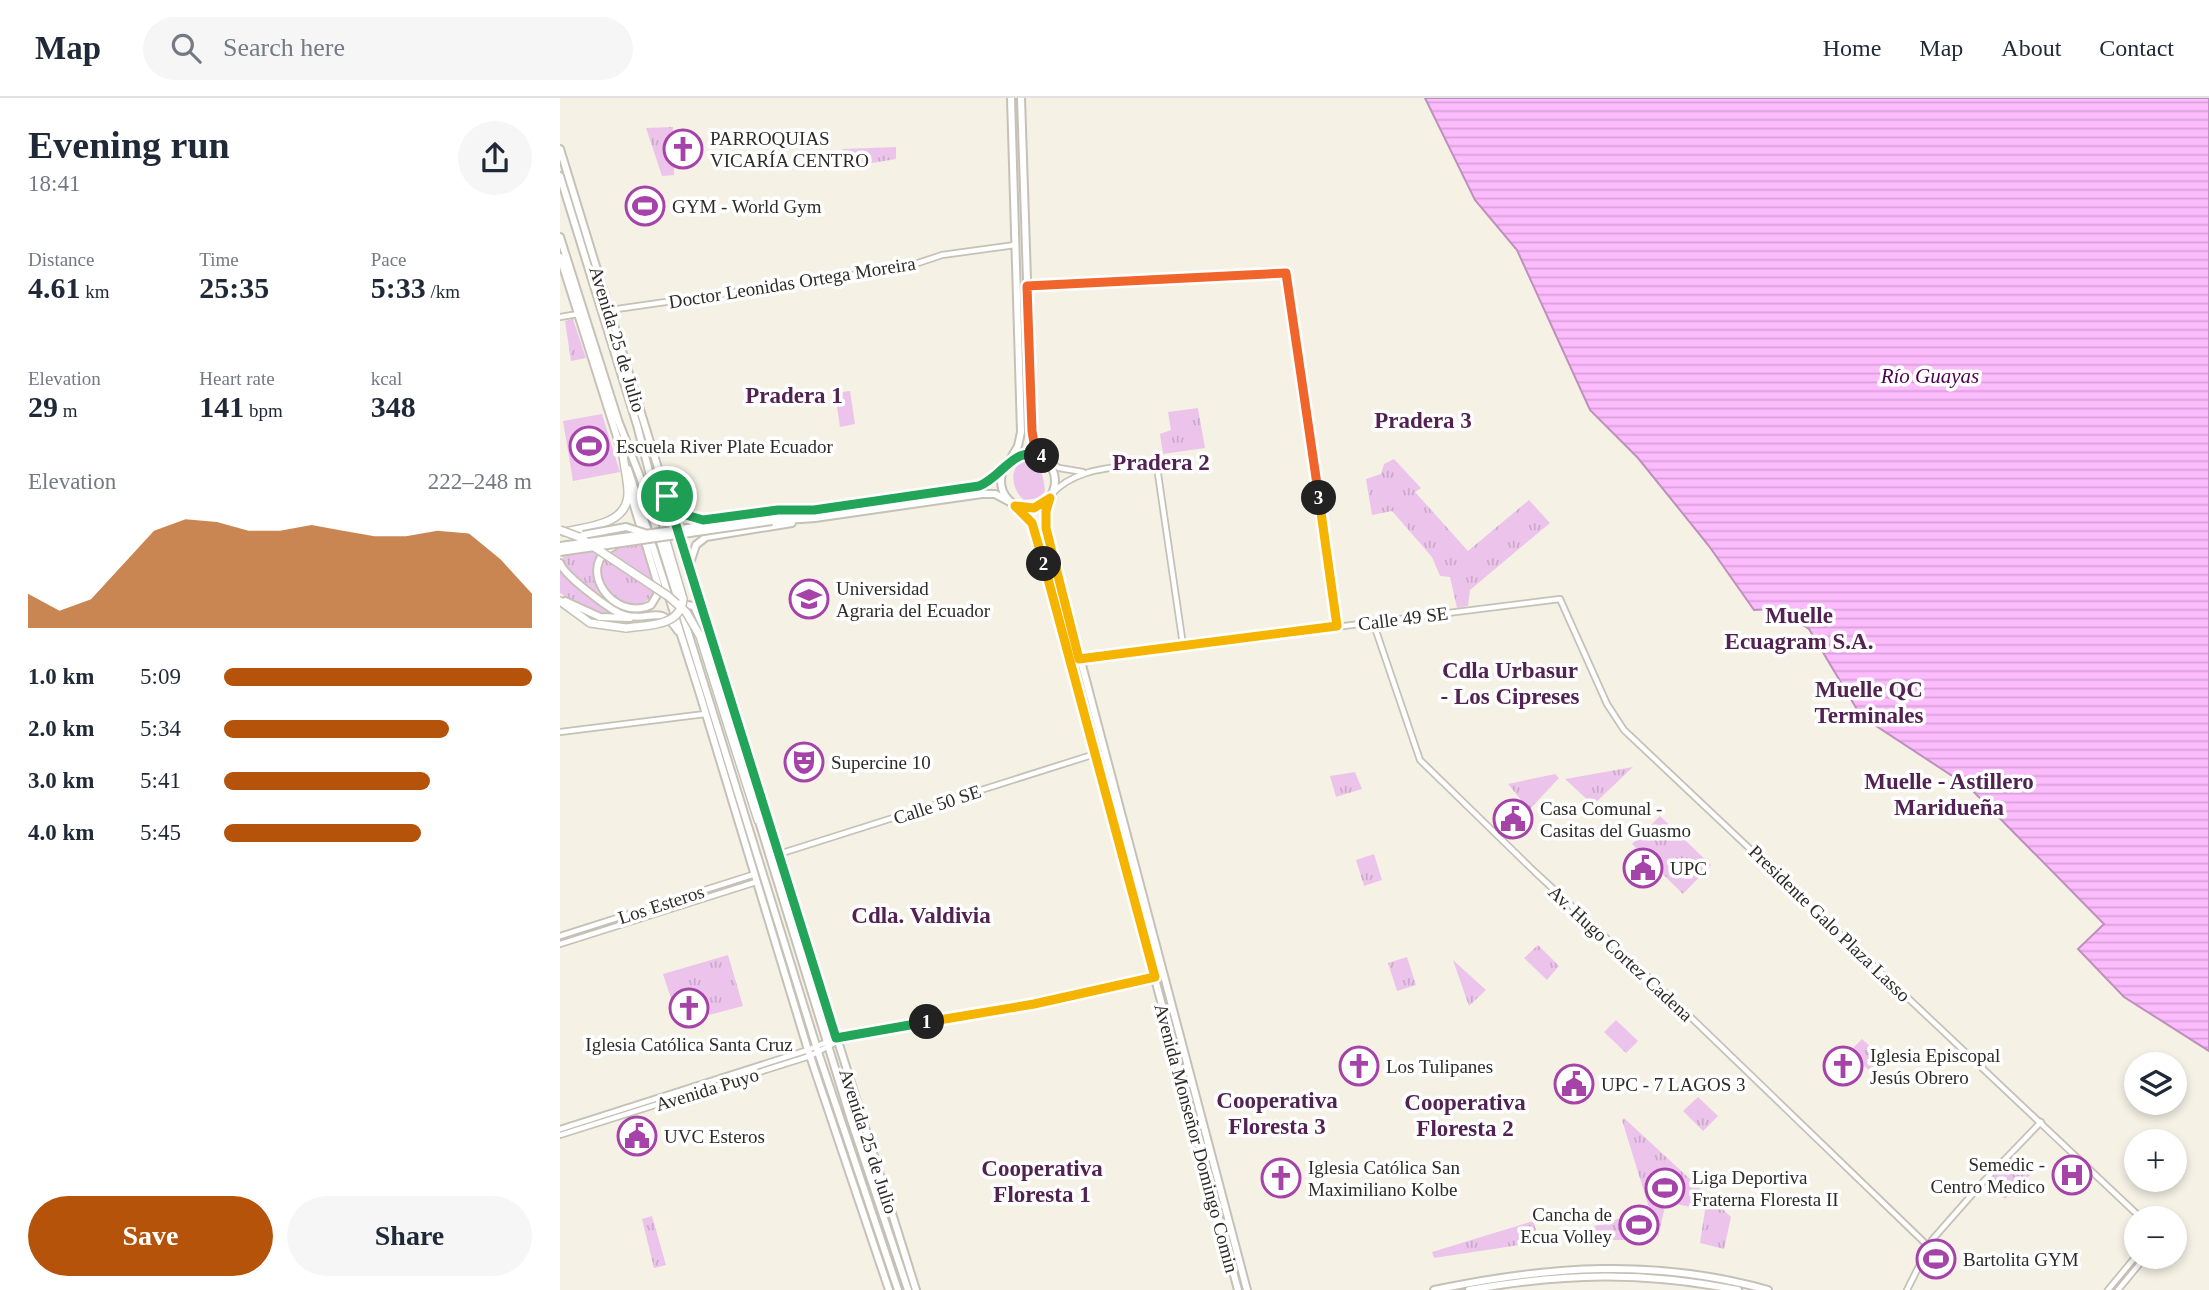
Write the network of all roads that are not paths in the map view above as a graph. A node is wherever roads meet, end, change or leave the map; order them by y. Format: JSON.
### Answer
{"nodes":[{"id":1,"x":1011,"y":98,"type":"edge"},
{"id":2,"x":1021,"y":98,"type":"edge"},
{"id":3,"x":560,"y":149,"type":"edge"},
{"id":4,"x":560,"y":170,"type":"edge"},
{"id":5,"x":560,"y":176,"type":"edge"},
{"id":6,"x":573,"y":191,"type":"junction"},
{"id":7,"x":560,"y":237,"type":"edge"},
{"id":8,"x":1015,"y":245,"type":"junction"},
{"id":9,"x":592,"y":254,"type":"junction"},
{"id":10,"x":560,"y":257,"type":"edge"},
{"id":11,"x":590,"y":275,"type":"junction"},
{"id":12,"x":1027,"y":286,"type":"junction"},
{"id":13,"x":609,"y":310,"type":"junction"},
{"id":14,"x":578,"y":314,"type":"junction"},
{"id":15,"x":560,"y":317,"type":"edge"},
{"id":16,"x":618,"y":420,"type":"junction"},
{"id":17,"x":637,"y":425,"type":"junction"},
{"id":18,"x":623,"y":454,"type":"junction"},
{"id":19,"x":654,"y":457,"type":"junction"},
{"id":20,"x":1045,"y":460,"type":"junction"},
{"id":21,"x":1007,"y":464,"type":"junction"},
{"id":22,"x":1087,"y":472,"type":"junction"},
{"id":23,"x":627,"y":484,"type":"junction"},
{"id":24,"x":667,"y":496,"type":"junction"},
{"id":25,"x":1051,"y":496,"type":"junction"},
{"id":26,"x":1012,"y":504,"type":"junction"},
{"id":27,"x":814,"y":510,"type":"junction"},
{"id":28,"x":815,"y":518,"type":"junction"},
{"id":29,"x":772,"y":519,"type":"junction"},
{"id":30,"x":560,"y":531,"type":"edge"},
{"id":31,"x":651,"y":533,"type":"junction"},
{"id":32,"x":666,"y":541,"type":"joint"},
{"id":33,"x":620,"y":543,"type":"junction"},
{"id":34,"x":560,"y":547,"type":"edge"},
{"id":35,"x":560,"y":553,"type":"edge"},
{"id":36,"x":560,"y":564,"type":"edge"},
{"id":37,"x":689,"y":568,"type":"junction"},
{"id":38,"x":1560,"y":599,"type":"joint"},
{"id":39,"x":560,"y":600,"type":"edge"},
{"id":40,"x":636,"y":617,"type":"junction"},
{"id":41,"x":1373,"y":622,"type":"junction"},
{"id":42,"x":687,"y":625,"type":"junction"},
{"id":43,"x":1337,"y":626,"type":"junction"},
{"id":44,"x":683,"y":639,"type":"junction"},
{"id":45,"x":1183,"y":645,"type":"junction"},
{"id":46,"x":715,"y":650,"type":"junction"},
{"id":47,"x":1079,"y":659,"type":"junction"},
{"id":48,"x":698,"y":688,"type":"junction"},
{"id":49,"x":705,"y":714,"type":"junction"},
{"id":50,"x":560,"y":732,"type":"edge"},
{"id":51,"x":1096,"y":753,"type":"junction"},
{"id":52,"x":748,"y":761,"type":"junction"},
{"id":53,"x":724,"y":777,"type":"junction"},
{"id":54,"x":747,"y":818,"type":"junction"},
{"id":55,"x":758,"y":820,"type":"junction"},
{"id":56,"x":764,"y":839,"type":"junction"},
{"id":57,"x":779,"y":854,"type":"junction"},
{"id":58,"x":763,"y":873,"type":"junction"},
{"id":59,"x":755,"y":878,"type":"junction"},
{"id":60,"x":787,"y":880,"type":"junction"},
{"id":61,"x":777,"y":881,"type":"junction"},
{"id":62,"x":763,"y":903,"type":"junction"},
{"id":63,"x":560,"y":936,"type":"edge"},
{"id":64,"x":560,"y":944,"type":"edge"},
{"id":65,"x":1155,"y":977,"type":"junction"},
{"id":66,"x":836,"y":1040,"type":"junction"},
{"id":67,"x":828,"y":1044,"type":"junction"},
{"id":68,"x":817,"y":1049,"type":"junction"},
{"id":69,"x":809,"y":1053,"type":"junction"},
{"id":70,"x":2041,"y":1122,"type":"junction"},
{"id":71,"x":560,"y":1129,"type":"edge"},
{"id":72,"x":560,"y":1135,"type":"edge"},
{"id":73,"x":869,"y":1172,"type":"junction"},
{"id":74,"x":860,"y":1175,"type":"junction"},
{"id":75,"x":2128,"y":1206,"type":"edge"},
{"id":76,"x":884,"y":1216,"type":"junction"},
{"id":77,"x":874,"y":1218,"type":"junction"},
{"id":78,"x":1928,"y":1246,"type":"junction"},
{"id":79,"x":2125,"y":1269,"type":"edge"},
{"id":80,"x":2135,"y":1269,"type":"edge"},
{"id":81,"x":889,"y":1290,"type":"edge"},
{"id":82,"x":898,"y":1290,"type":"edge"},
{"id":83,"x":908,"y":1290,"type":"edge"},
{"id":84,"x":916,"y":1290,"type":"edge"},
{"id":85,"x":1238,"y":1290,"type":"edge"},
{"id":86,"x":1247,"y":1290,"type":"edge"},
{"id":87,"x":1434,"y":1290,"type":"edge"},
{"id":88,"x":1469,"y":1290,"type":"edge"},
{"id":89,"x":1738,"y":1290,"type":"edge"},
{"id":90,"x":1768,"y":1290,"type":"edge"},
{"id":91,"x":1907,"y":1290,"type":"edge"},
{"id":92,"x":2108,"y":1290,"type":"edge"},
{"id":93,"x":2118,"y":1290,"type":"edge"}],
"edges":[{"from":1,"to":8,"type":"main road"},
{"from":2,"to":12,"type":"main road"},
{"from":3,"to":6,"type":"main road","name":"Avenida 25 de Julio"},
{"from":4,"to":6,"type":"main road"},
{"from":5,"to":11,"type":"main road","name":"Avenida 25 de Julio"},
{"from":6,"to":9,"type":"main road","name":"Avenida 25 de Julio"},
{"from":7,"to":16,"type":"main road","name":"Avenida 25 de Julio"},
{"from":8,"to":13,"type":"street","name":"Doctor Leonidas Ortega Moreira"},
{"from":8,"to":21,"type":"main road"},
{"from":9,"to":11,"type":"main road"},
{"from":9,"to":13,"type":"main road","name":"Avenida 25 de Julio"},
{"from":10,"to":14,"type":"main road","name":"Avenida 25 de Julio"},
{"from":11,"to":17,"type":"main road","name":"Avenida 25 de Julio"},
{"from":12,"to":20,"type":"main road"},
{"from":12,"to":43,"type":"street"},
{"from":13,"to":19,"type":"main road","name":"Avenida 25 de Julio"},
{"from":14,"to":15,"type":"street"},
{"from":14,"to":18,"type":"main road","name":"Avenida 25 de Julio"},
{"from":16,"to":18,"type":"main road"},
{"from":16,"to":42,"type":"main road","name":"Avenida 25 de Julio"},
{"from":17,"to":19,"type":"main road"},
{"from":17,"to":32,"type":"main road","name":"Avenida 25 de Julio"},
{"from":18,"to":23,"type":"highway"},
{"from":18,"to":44,"type":"main road","name":"Avenida 25 de Julio"},
{"from":19,"to":24,"type":"main road","name":"Avenida 25 de Julio"},
{"from":20,"to":21,"type":"main road"},
{"from":20,"to":22,"type":"street"},
{"from":20,"to":25,"type":"main road"},
{"from":21,"to":26,"type":"main road"},
{"from":21,"to":27,"type":"main road"},
{"from":22,"to":25,"type":"street"},
{"from":22,"to":45,"type":"street"},
{"from":23,"to":30,"type":"highway"},
{"from":23,"to":33,"type":"main road","bridge":true},
{"from":24,"to":27,"type":"main road"},
{"from":24,"to":37,"type":"main road","name":"Avenida 25 de Julio"},
{"from":25,"to":26,"type":"main road"},
{"from":25,"to":47,"type":"main road","name":"Avenida Monseñor Domingo Comin"},
{"from":26,"to":28,"type":"main road"},
{"from":26,"to":51,"type":"main road","name":"Avenida Monseñor Domingo Comin"},
{"from":27,"to":29,"type":"main road"},
{"from":28,"to":29,"type":"main road"},
{"from":28,"to":37,"type":"main road"},
{"from":29,"to":31,"type":"main road","bridge":true},
{"from":29,"to":33,"type":"main road","bridge":true},
{"from":30,"to":55,"type":"highway","bridge":true},
{"from":31,"to":34,"type":"main road","bridge":true},
{"from":31,"to":35,"type":"main road","bridge":true},
{"from":32,"to":39,"type":"highway","bridge":true},
{"from":33,"to":35,"type":"main road","bridge":true},
{"from":36,"to":40,"type":"main road"},
{"from":37,"to":46,"type":"main road","name":"Avenida 25 de Julio"},
{"from":38,"to":41,"type":"street","name":"Calle 49 SE"},
{"from":38,"to":70,"type":"street","name":"Presidente Galo Plaza Lasso"},
{"from":39,"to":40,"type":"main road"},
{"from":40,"to":44,"type":"main road"},
{"from":41,"to":43,"type":"street","name":"Calle 49 SE"},
{"from":41,"to":78,"type":"street","name":"Av. Hugo Cortez Cadena"},
{"from":42,"to":46,"type":"main road"},
{"from":42,"to":48,"type":"main road"},
{"from":42,"to":54,"type":"main road","name":"Avenida 25 de Julio"},
{"from":43,"to":45,"type":"street","name":"Calle 49 SE"},
{"from":44,"to":48,"type":"main road","name":"Avenida 25 de Julio"},
{"from":45,"to":47,"type":"street","name":"Calle 49 SE"},
{"from":46,"to":52,"type":"main road","name":"Avenida 25 de Julio"},
{"from":47,"to":86,"type":"main road","name":"Avenida Monseñor Domingo Comin"},
{"from":48,"to":49,"type":"main road","name":"Avenida 25 de Julio"},
{"from":49,"to":50,"type":"street"},
{"from":49,"to":53,"type":"main road","name":"Avenida 25 de Julio"},
{"from":51,"to":57,"type":"street","name":"Calle 50 SE"},
{"from":51,"to":65,"type":"main road","name":"Avenida Monseñor Domingo Comin"},
{"from":52,"to":55,"type":"main road","name":"Avenida 25 de Julio"},
{"from":52,"to":57,"type":"main road","name":"Avenida 25 de Julio"},
{"from":53,"to":54,"type":"main road"},
{"from":53,"to":59,"type":"main road","name":"Avenida 25 de Julio"},
{"from":54,"to":58,"type":"main road","name":"Avenida 25 de Julio"},
{"from":55,"to":56,"type":"main road","name":"Avenida 25 de Julio"},
{"from":56,"to":60,"type":"main road"},
{"from":56,"to":61,"type":"main road","name":"Avenida 25 de Julio"},
{"from":57,"to":60,"type":"main road","name":"Avenida 25 de Julio"},
{"from":58,"to":59,"type":"street","name":"Los Esteros"},
{"from":58,"to":61,"type":"main road"},
{"from":58,"to":62,"type":"main road"},
{"from":58,"to":68,"type":"main road","name":"Avenida 25 de Julio"},
{"from":59,"to":62,"type":"main road","name":"Avenida 25 de Julio"},
{"from":59,"to":63,"type":"street","name":"Los Esteros"},
{"from":59,"to":64,"type":"street","name":"Los Esteros"},
{"from":60,"to":66,"type":"main road","name":"Avenida 25 de Julio"},
{"from":61,"to":67,"type":"main road","name":"Avenida 25 de Julio"},
{"from":62,"to":69,"type":"main road","name":"Avenida 25 de Julio"},
{"from":65,"to":66,"type":"street","name":"Avenida Puyo"},
{"from":65,"to":85,"type":"main road","name":"Avenida Monseñor Domingo Comin"},
{"from":66,"to":67,"type":"street","name":"Avenida Puyo"},
{"from":66,"to":84,"type":"main road","name":"Avenida 25 de Julio"},
{"from":67,"to":68,"type":"street","name":"Avenida Puyo"},
{"from":67,"to":73,"type":"main road","name":"Avenida 25 de Julio"},
{"from":68,"to":69,"type":"street","name":"Avenida Puyo"},
{"from":68,"to":74,"type":"main road","name":"Avenida 25 de Julio"},
{"from":69,"to":71,"type":"street","name":"Avenida Puyo"},
{"from":69,"to":72,"type":"street","name":"Avenida Puyo"},
{"from":69,"to":81,"type":"main road","name":"Avenida 25 de Julio"},
{"from":70,"to":75,"type":"street","name":"Presidente Galo Plaza Lasso"},
{"from":70,"to":78,"type":"street"},
{"from":73,"to":74,"type":"main road"},
{"from":73,"to":76,"type":"main road","name":"Avenida 25 de Julio"},
{"from":74,"to":77,"type":"main road","name":"Avenida 25 de Julio"},
{"from":76,"to":77,"type":"main road"},
{"from":76,"to":83,"type":"main road","name":"Avenida 25 de Julio"},
{"from":77,"to":82,"type":"main road","name":"Avenida 25 de Julio"},
{"from":78,"to":91,"type":"street"},
{"from":79,"to":92,"type":"street"},
{"from":80,"to":93,"type":"street"},
{"from":87,"to":90,"type":"main road"},
{"from":88,"to":89,"type":"main road"}]}
